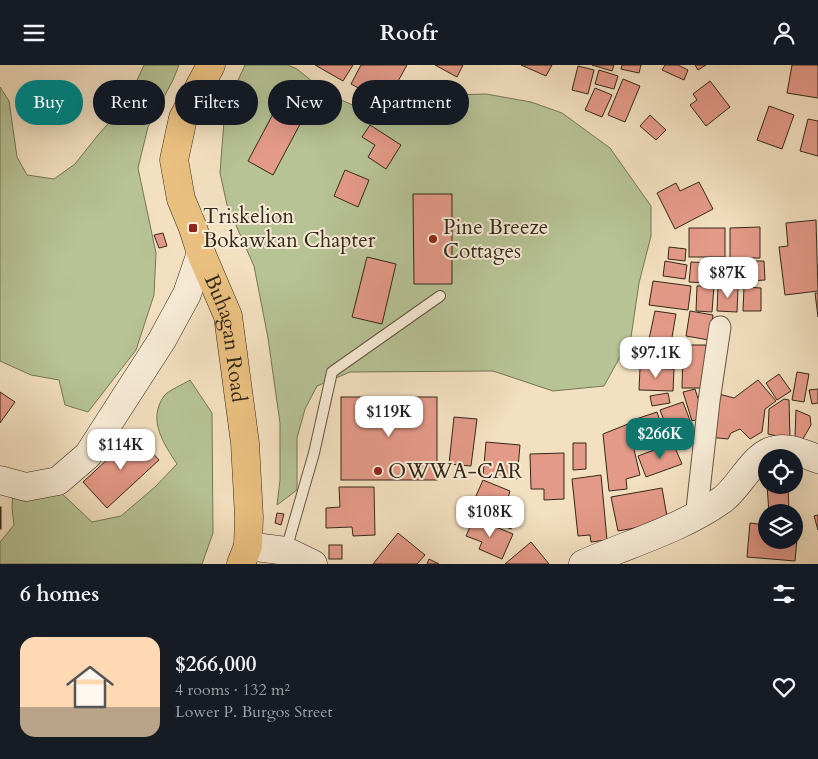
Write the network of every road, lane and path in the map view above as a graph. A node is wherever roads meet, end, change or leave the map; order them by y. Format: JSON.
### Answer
{"nodes":[{"id":1,"x":211,"y":65,"type":"edge"},
{"id":2,"x":201,"y":253,"type":"junction"},
{"id":3,"x":440,"y":295,"type":"dead end"},
{"id":4,"x":720,"y":327,"type":"dead end"},
{"id":5,"x":818,"y":459,"type":"edge"},
{"id":6,"x":0,"y":480,"type":"edge"},
{"id":7,"x":696,"y":518,"type":"junction"},
{"id":8,"x":286,"y":551,"type":"junction"},
{"id":9,"x":245,"y":555,"type":"edge"},
{"id":10,"x":313,"y":564,"type":"edge"},
{"id":11,"x":583,"y":564,"type":"edge"}],
"edges":[{"from":1,"to":2,"type":"main road","name":"Buhagan Road"},
{"from":2,"to":6,"type":"street"},
{"from":2,"to":9,"type":"main road","name":"Buhagan Road"},
{"from":3,"to":8,"type":"lane"},
{"from":4,"to":7,"type":"street"},
{"from":5,"to":7,"type":"street"},
{"from":7,"to":11,"type":"street"},
{"from":8,"to":9,"type":"street"},
{"from":8,"to":10,"type":"street"}]}
